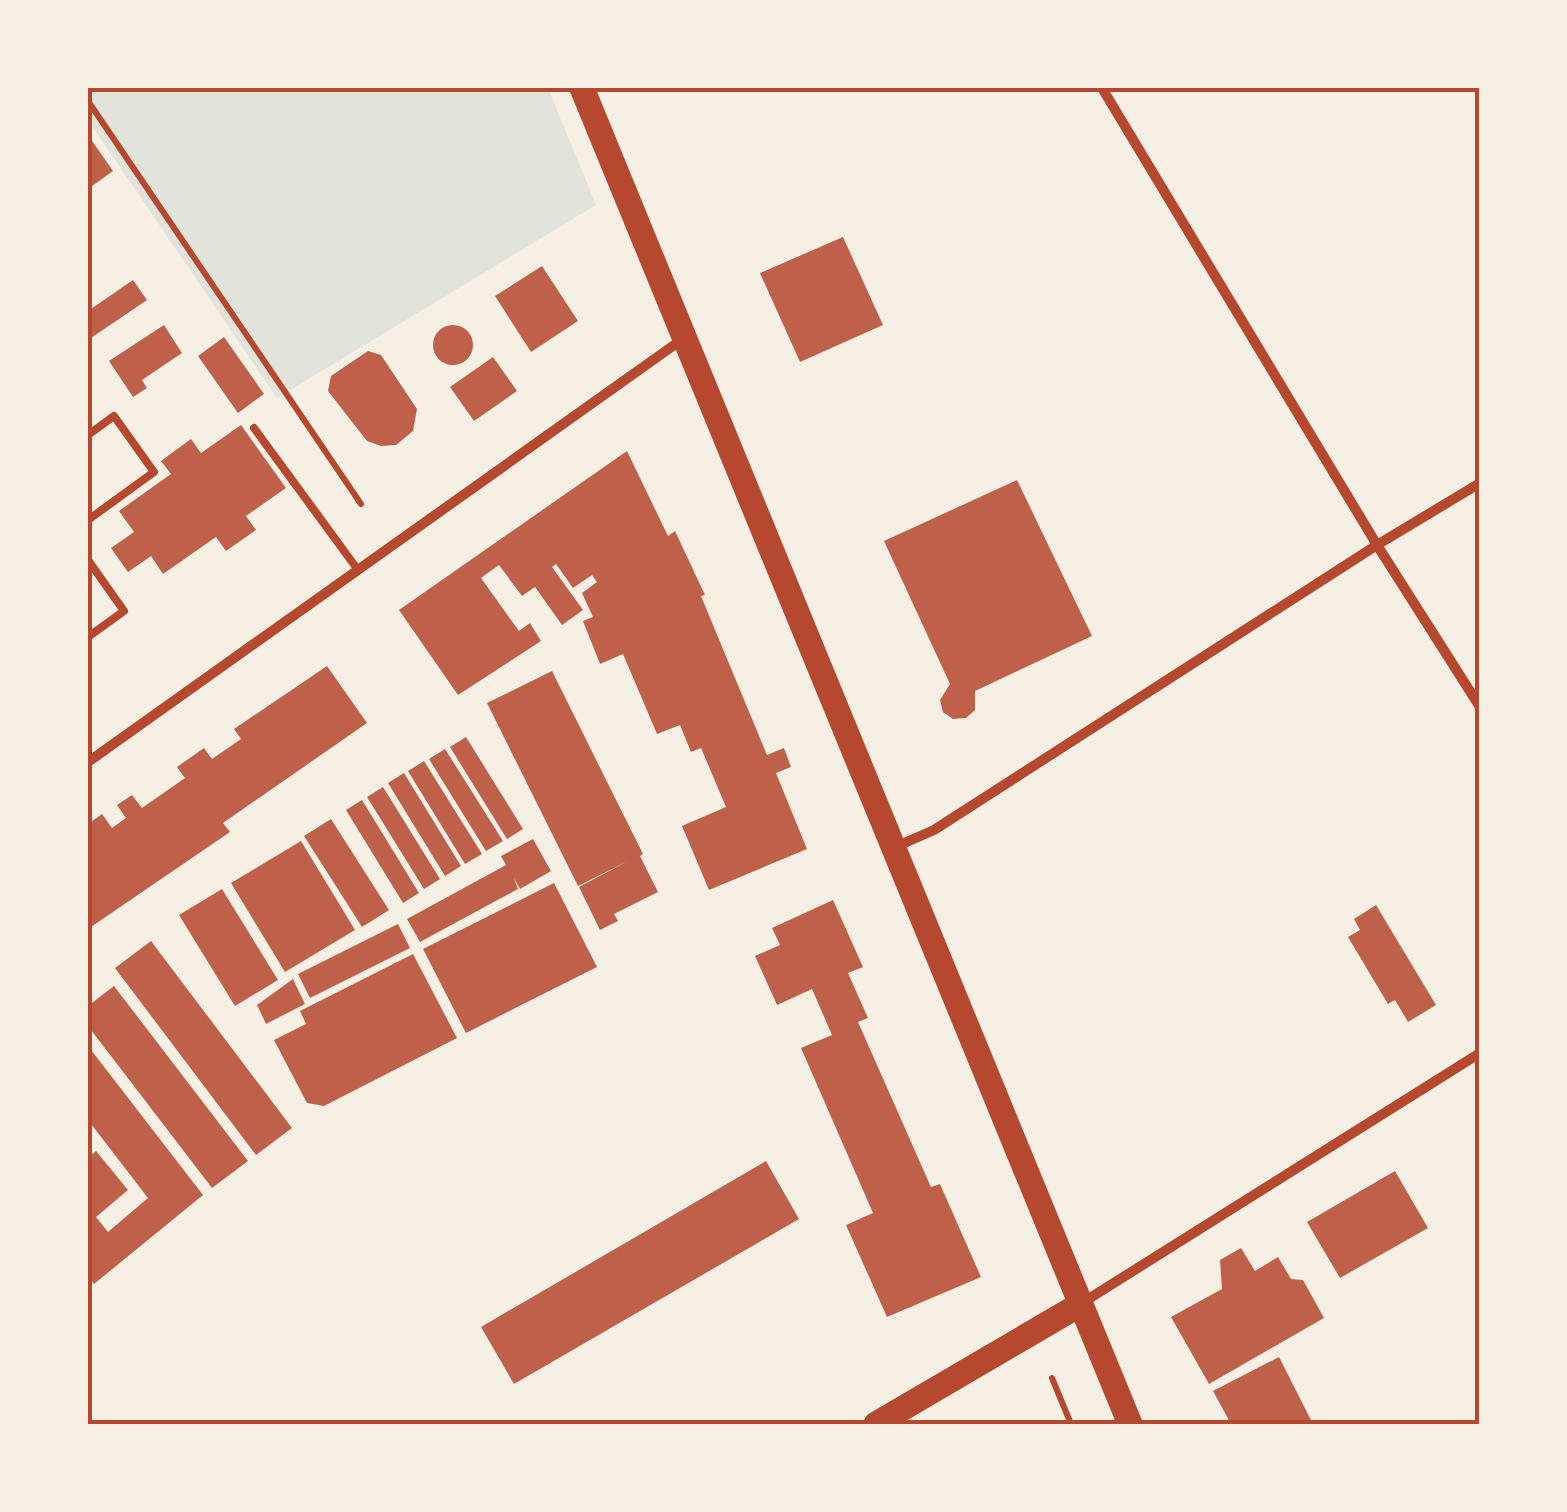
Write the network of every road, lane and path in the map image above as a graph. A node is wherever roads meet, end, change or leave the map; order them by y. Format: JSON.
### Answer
{"nodes":[{"id":1,"x":582,"y":88,"type":"edge"},
{"id":2,"x":1102,"y":88,"type":"edge"},
{"id":3,"x":88,"y":101,"type":"edge"},
{"id":4,"x":685,"y":338,"type":"junction"},
{"id":5,"x":254,"y":428,"type":"dead end"},
{"id":6,"x":88,"y":435,"type":"edge"},
{"id":7,"x":1480,"y":483,"type":"edge"},
{"id":8,"x":361,"y":504,"type":"dead end"},
{"id":9,"x":88,"y":520,"type":"edge"},
{"id":10,"x":1377,"y":545,"type":"junction"},
{"id":11,"x":88,"y":560,"type":"edge"},
{"id":12,"x":358,"y":570,"type":"junction"},
{"id":13,"x":88,"y":638,"type":"edge"},
{"id":14,"x":1480,"y":707,"type":"edge"},
{"id":15,"x":88,"y":762,"type":"edge"},
{"id":16,"x":892,"y":849,"type":"junction"},
{"id":17,"x":1480,"y":1054,"type":"edge"},
{"id":18,"x":1081,"y":1304,"type":"junction"},
{"id":19,"x":1052,"y":1378,"type":"dead end"},
{"id":20,"x":876,"y":1424,"type":"edge"},
{"id":21,"x":1071,"y":1424,"type":"edge"},
{"id":22,"x":1130,"y":1424,"type":"edge"}],
"edges":[{"from":1,"to":4,"type":"main road"},
{"from":2,"to":10,"type":"street"},
{"from":3,"to":8,"type":"path"},
{"from":4,"to":12,"type":"street"},
{"from":4,"to":16,"type":"main road"},
{"from":5,"to":12,"type":"lane"},
{"from":6,"to":9,"type":"lane"},
{"from":7,"to":10,"type":"street"},
{"from":10,"to":14,"type":"street"},
{"from":10,"to":16,"type":"street"},
{"from":11,"to":13,"type":"lane"},
{"from":12,"to":15,"type":"street"},
{"from":16,"to":18,"type":"main road"},
{"from":17,"to":18,"type":"street"},
{"from":18,"to":20,"type":"main road"},
{"from":18,"to":22,"type":"main road"},
{"from":19,"to":21,"type":"path"}]}
